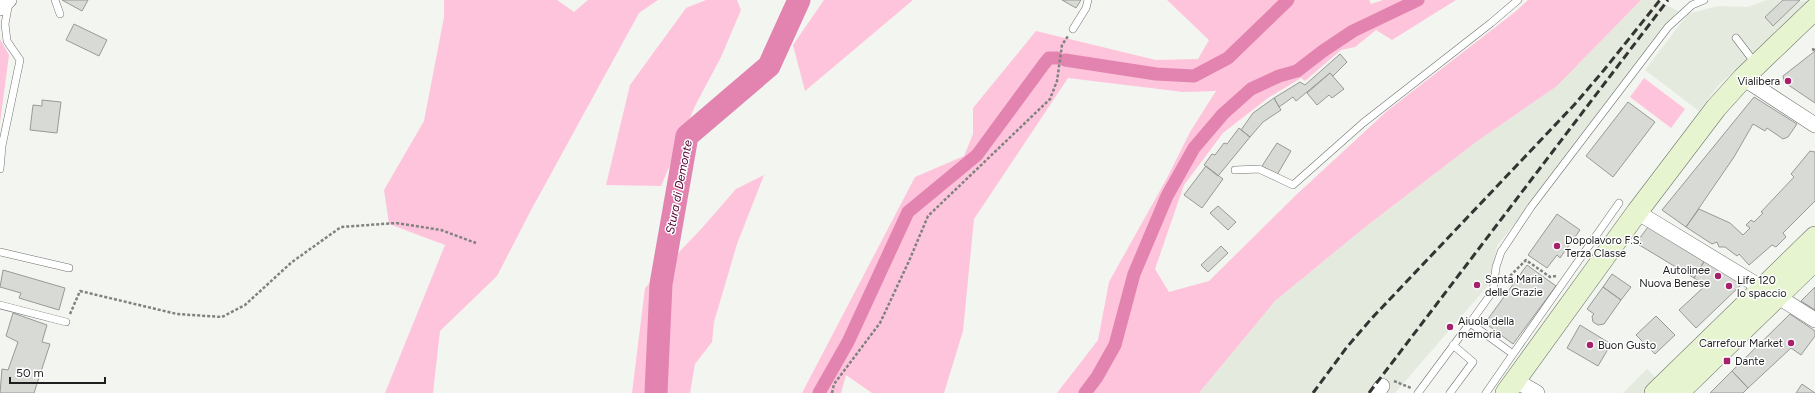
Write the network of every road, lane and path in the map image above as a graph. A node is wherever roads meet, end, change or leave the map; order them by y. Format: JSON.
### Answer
{"nodes":[{"id":1,"x":10,"y":0,"type":"edge"},
{"id":2,"x":55,"y":0,"type":"edge"},
{"id":3,"x":1088,"y":0,"type":"edge"},
{"id":4,"x":1518,"y":0,"type":"edge"},
{"id":5,"x":1704,"y":0,"type":"edge"},
{"id":6,"x":0,"y":8,"type":"edge"},
{"id":7,"x":1815,"y":9,"type":"edge"},
{"id":8,"x":60,"y":14,"type":"dead end"},
{"id":9,"x":1073,"y":29,"type":"joint"},
{"id":10,"x":1736,"y":38,"type":"dead end"},
{"id":11,"x":1750,"y":72,"type":"junction"},
{"id":12,"x":1815,"y":125,"type":"edge"},
{"id":13,"x":0,"y":169,"type":"edge"},
{"id":14,"x":1235,"y":170,"type":"dead end"},
{"id":15,"x":1628,"y":208,"type":"junction"},
{"id":16,"x":1815,"y":236,"type":"edge"},
{"id":17,"x":476,"y":243,"type":"dead end"},
{"id":18,"x":0,"y":252,"type":"edge"},
{"id":19,"x":1815,"y":260,"type":"edge"},
{"id":20,"x":69,"y":268,"type":"dead end"},
{"id":21,"x":1560,"y":276,"type":"dead end"},
{"id":22,"x":1493,"y":291,"type":"junction"},
{"id":23,"x":1769,"y":292,"type":"junction"},
{"id":24,"x":0,"y":305,"type":"edge"},
{"id":25,"x":1815,"y":320,"type":"edge"},
{"id":26,"x":66,"y":322,"type":"joint"},
{"id":27,"x":1470,"y":323,"type":"junction"},
{"id":28,"x":1453,"y":345,"type":"junction"},
{"id":29,"x":1513,"y":354,"type":"junction"},
{"id":30,"x":1511,"y":386,"type":"edge"},
{"id":31,"x":1380,"y":390,"type":"edge"},
{"id":32,"x":1419,"y":391,"type":"edge"},
{"id":33,"x":832,"y":393,"type":"edge"},
{"id":34,"x":1450,"y":393,"type":"edge"},
{"id":35,"x":1486,"y":393,"type":"edge"},
{"id":36,"x":1537,"y":393,"type":"edge"},
{"id":37,"x":1656,"y":393,"type":"edge"},
{"id":38,"x":1678,"y":393,"type":"edge"}],
"edges":[{"from":1,"to":6,"type":"street"},
{"from":1,"to":13,"type":"lane"},
{"from":2,"to":8,"type":"lane"},
{"from":3,"to":9,"type":"lane"},
{"from":4,"to":14,"type":"lane"},
{"from":5,"to":22,"type":"lane"},
{"from":7,"to":11,"type":"street"},
{"from":9,"to":33,"type":"path"},
{"from":10,"to":11,"type":"lane"},
{"from":11,"to":12,"type":"street"},
{"from":11,"to":15,"type":"street"},
{"from":15,"to":23,"type":"street"},
{"from":15,"to":29,"type":"lane"},
{"from":15,"to":30,"type":"street"},
{"from":16,"to":23,"type":"street"},
{"from":17,"to":26,"type":"path"},
{"from":18,"to":20,"type":"lane"},
{"from":19,"to":23,"type":"street"},
{"from":21,"to":22,"type":"path"},
{"from":22,"to":27,"type":"lane"},
{"from":23,"to":25,"type":"street"},
{"from":23,"to":37,"type":"street"},
{"from":23,"to":38,"type":"street"},
{"from":24,"to":26,"type":"lane"},
{"from":27,"to":28,"type":"lane"},
{"from":27,"to":29,"type":"lane"},
{"from":28,"to":32,"type":"lane"},
{"from":28,"to":34,"type":"lane"},
{"from":29,"to":35,"type":"lane"},
{"from":30,"to":36,"type":"street"},
{"from":31,"to":32,"type":"path"}]}
